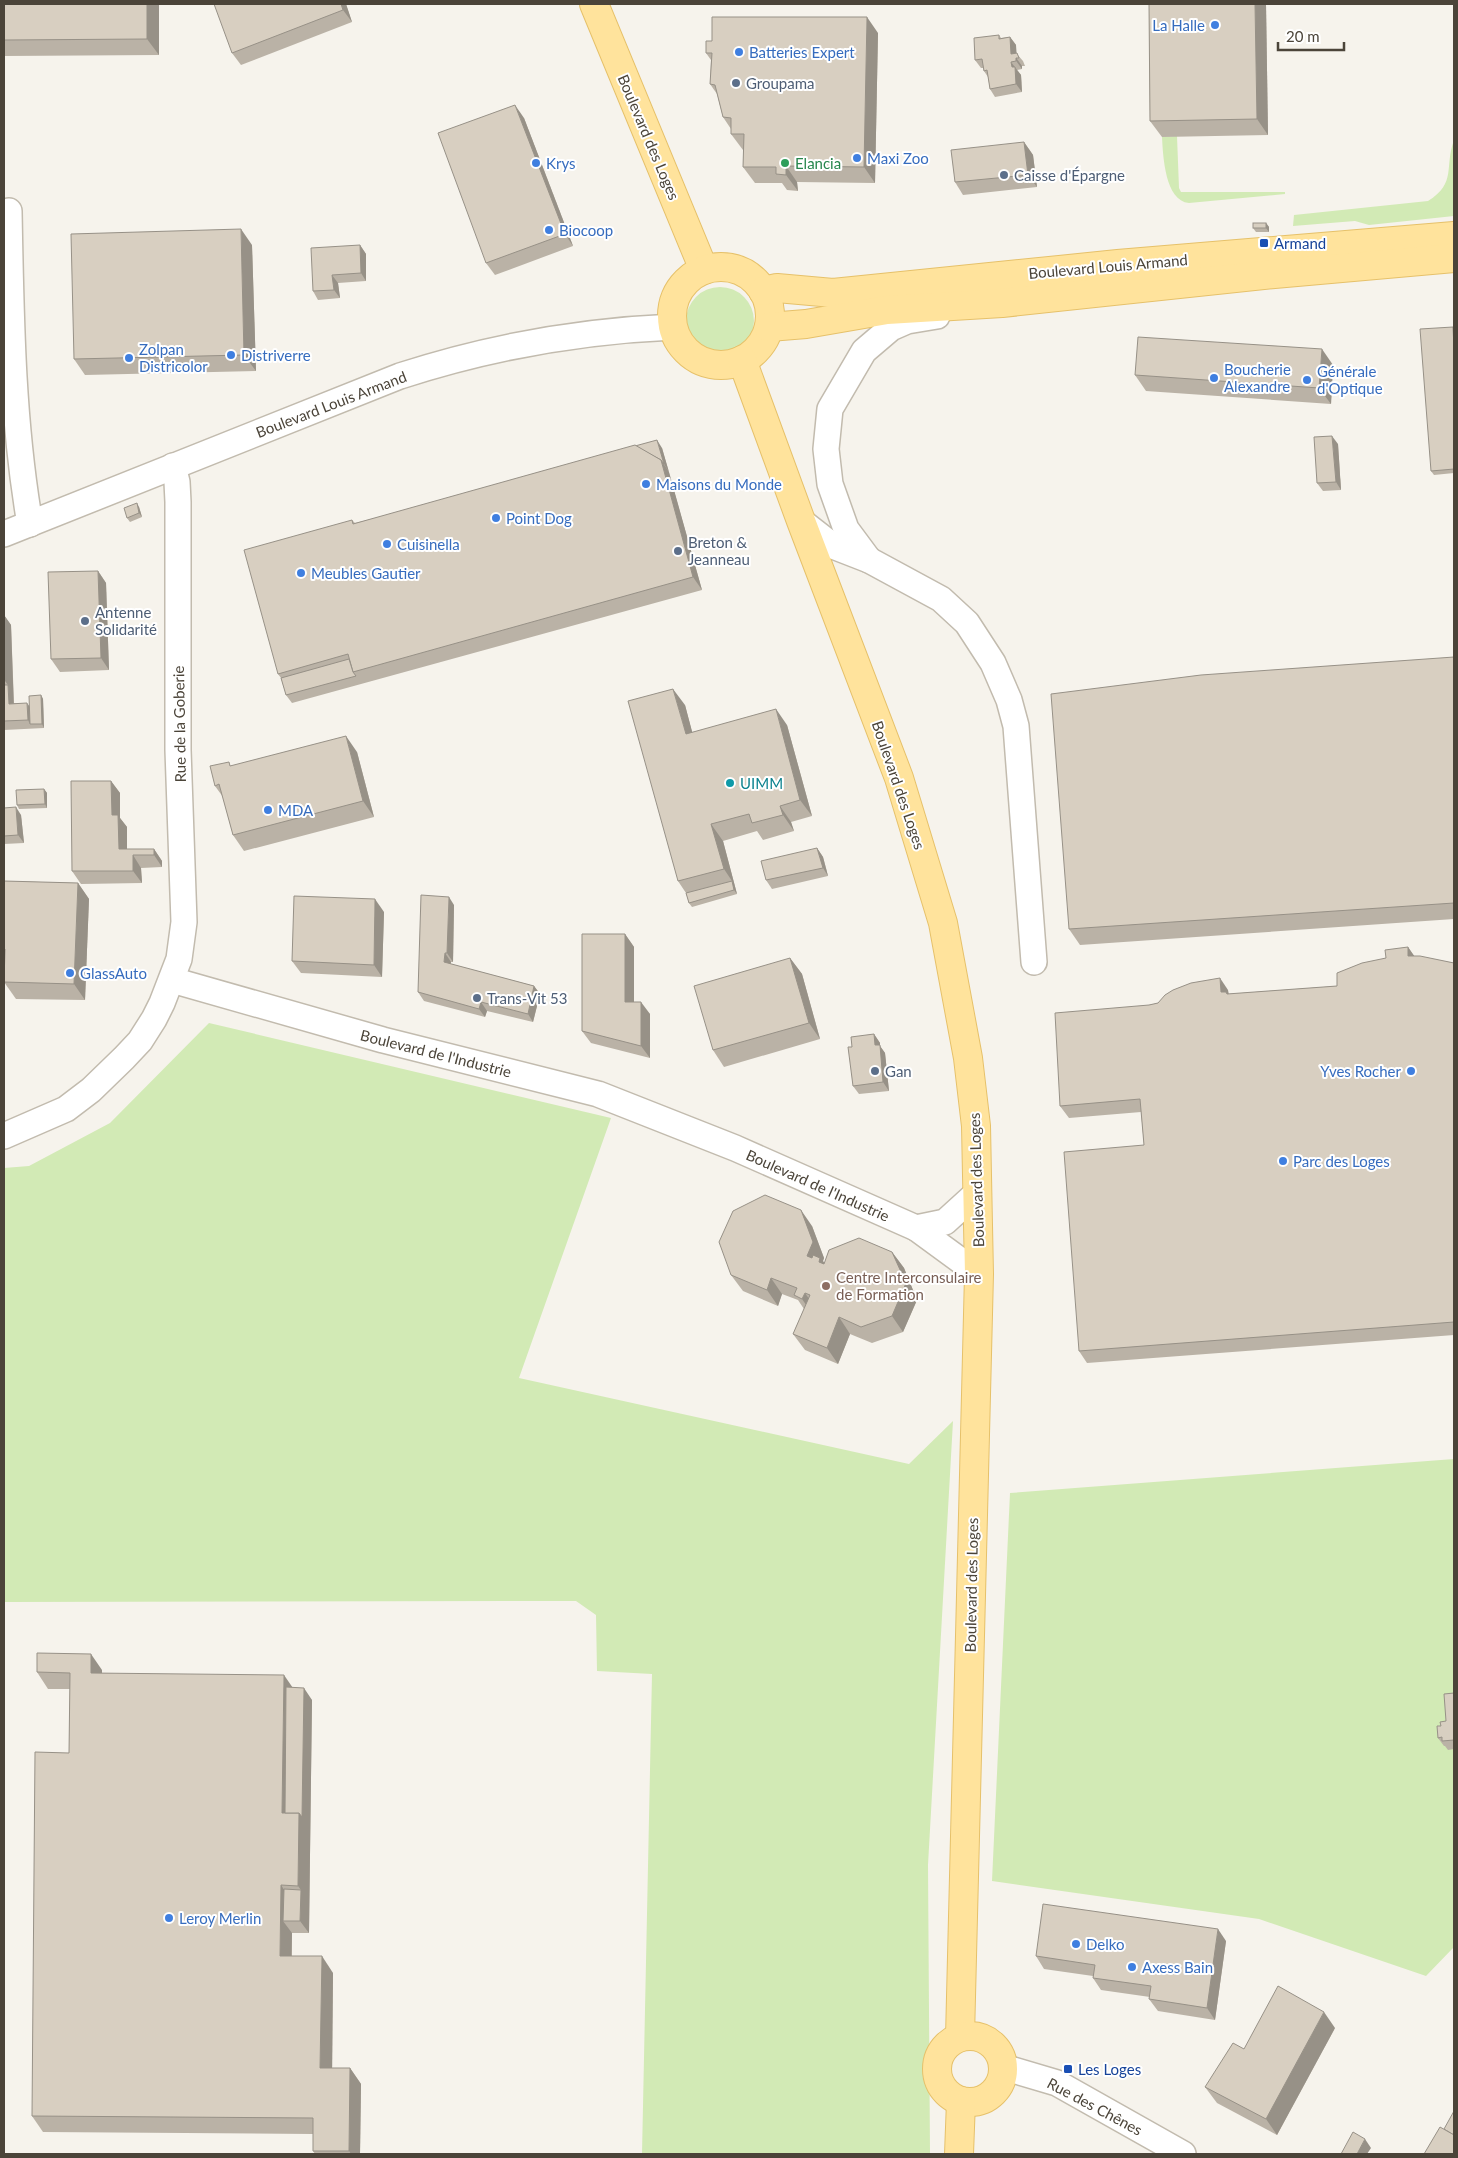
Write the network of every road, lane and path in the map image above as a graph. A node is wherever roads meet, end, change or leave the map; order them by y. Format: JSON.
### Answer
{"nodes":[{"id":1,"x":594,"y":4,"type":"edge"},
{"id":2,"x":9,"y":211,"type":"dead end"},
{"id":3,"x":1454,"y":236,"type":"edge"},
{"id":4,"x":1454,"y":258,"type":"edge"},
{"id":5,"x":704,"y":270,"type":"junction"},
{"id":6,"x":763,"y":291,"type":"junction"},
{"id":7,"x":1002,"y":303,"type":"junction"},
{"id":8,"x":673,"y":327,"type":"junction"},
{"id":9,"x":769,"y":327,"type":"junction"},
{"id":10,"x":742,"y":360,"type":"junction"},
{"id":11,"x":173,"y":466,"type":"junction"},
{"id":12,"x":800,"y":522,"type":"junction"},
{"id":13,"x":30,"y":524,"type":"junction"},
{"id":14,"x":4,"y":534,"type":"edge"},
{"id":15,"x":869,"y":560,"type":"junction"},
{"id":16,"x":1034,"y":962,"type":"dead end"},
{"id":17,"x":172,"y":980,"type":"junction"},
{"id":18,"x":4,"y":1136,"type":"edge"},
{"id":19,"x":978,"y":1192,"type":"junction"},
{"id":20,"x":916,"y":1228,"type":"junction"},
{"id":21,"x":979,"y":1274,"type":"junction"},
{"id":22,"x":960,"y":2037,"type":"junction"},
{"id":23,"x":1003,"y":2067,"type":"junction"},
{"id":24,"x":961,"y":2101,"type":"junction"},
{"id":25,"x":959,"y":2154,"type":"edge"},
{"id":26,"x":1184,"y":2154,"type":"edge"}],
"edges":[{"from":1,"to":5,"type":"main road","name":"Boulevard des Loges"},
{"from":2,"to":13,"type":"street"},
{"from":3,"to":6,"type":"main road","name":"Boulevard Louis Armand"},
{"from":4,"to":7,"type":"main road","name":"Boulevard Louis Armand"},
{"from":5,"to":6,"type":"main road"},
{"from":5,"to":8,"type":"main road"},
{"from":6,"to":9,"type":"main road"},
{"from":7,"to":9,"type":"main road","name":"Boulevard Louis Armand"},
{"from":7,"to":15,"type":"street"},
{"from":8,"to":10,"type":"main road"},
{"from":8,"to":11,"type":"street","name":"Boulevard Louis Armand"},
{"from":9,"to":10,"type":"main road"},
{"from":10,"to":12,"type":"main road","name":"Boulevard des Loges"},
{"from":11,"to":13,"type":"street","name":"Boulevard Louis Armand"},
{"from":11,"to":17,"type":"street","name":"Rue de la Goberie"},
{"from":12,"to":15,"type":"street"},
{"from":12,"to":19,"type":"main road","name":"Boulevard des Loges"},
{"from":13,"to":14,"type":"street","name":"Boulevard Louis Armand"},
{"from":15,"to":16,"type":"street"},
{"from":17,"to":18,"type":"street"},
{"from":17,"to":20,"type":"street","name":"Boulevard de l'Industrie"},
{"from":19,"to":20,"type":"street"},
{"from":19,"to":21,"type":"main road","name":"Boulevard des Loges"},
{"from":20,"to":21,"type":"street","name":"Boulevard de l'Industrie"},
{"from":21,"to":22,"type":"main road","name":"Boulevard des Loges"},
{"from":22,"to":23,"type":"main road"},
{"from":22,"to":24,"type":"main road"},
{"from":23,"to":24,"type":"main road"},
{"from":23,"to":26,"type":"street","name":"Rue des Chênes"},
{"from":24,"to":25,"type":"main road"}]}
